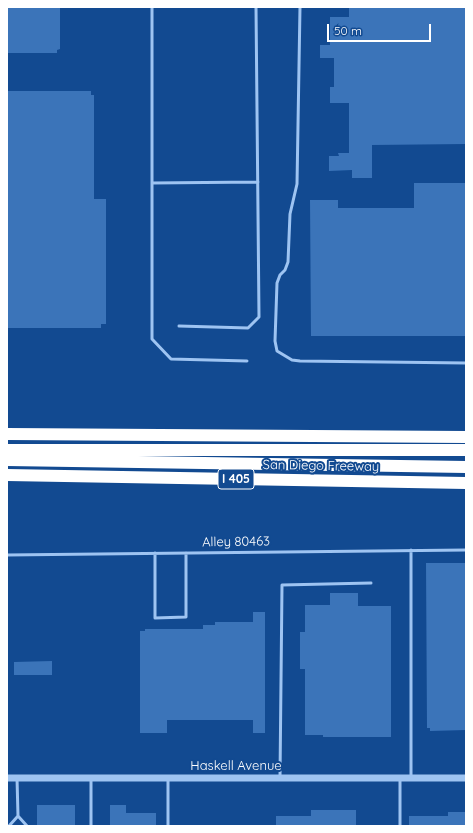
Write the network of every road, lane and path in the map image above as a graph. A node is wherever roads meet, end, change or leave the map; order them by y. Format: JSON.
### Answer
{"nodes":[{"id":1,"x":152,"y":7,"type":"edge"},
{"id":2,"x":256,"y":7,"type":"edge"},
{"id":3,"x":300,"y":7,"type":"edge"},
{"id":4,"x":258,"y":182,"type":"junction"},
{"id":5,"x":152,"y":183,"type":"junction"},
{"id":6,"x":179,"y":326,"type":"dead end"},
{"id":7,"x":248,"y":361,"type":"dead end"},
{"id":8,"x":466,"y":363,"type":"edge"},
{"id":9,"x":7,"y":434,"type":"edge"},
{"id":10,"x":466,"y":437,"type":"edge"},
{"id":11,"x":7,"y":450,"type":"edge"},
{"id":12,"x":466,"y":450,"type":"edge"},
{"id":13,"x":7,"y":460,"type":"edge"},
{"id":14,"x":466,"y":468,"type":"edge"},
{"id":15,"x":7,"y":475,"type":"edge"},
{"id":16,"x":466,"y":483,"type":"edge"},
{"id":17,"x":411,"y":550,"type":"junction"},
{"id":18,"x":466,"y":550,"type":"edge"},
{"id":19,"x":155,"y":553,"type":"junction"},
{"id":20,"x":186,"y":553,"type":"junction"},
{"id":21,"x":7,"y":555,"type":"edge"},
{"id":22,"x":372,"y":583,"type":"dead end"},
{"id":23,"x":7,"y":778,"type":"edge"},
{"id":24,"x":17,"y":778,"type":"junction"},
{"id":25,"x":91,"y":778,"type":"junction"},
{"id":26,"x":168,"y":778,"type":"junction"},
{"id":27,"x":280,"y":778,"type":"junction"},
{"id":28,"x":400,"y":778,"type":"junction"},
{"id":29,"x":411,"y":778,"type":"junction"},
{"id":30,"x":466,"y":778,"type":"edge"},
{"id":31,"x":18,"y":816,"type":"junction"},
{"id":32,"x":9,"y":826,"type":"edge"},
{"id":33,"x":27,"y":826,"type":"edge"},
{"id":34,"x":91,"y":826,"type":"edge"},
{"id":35,"x":168,"y":826,"type":"edge"},
{"id":36,"x":400,"y":826,"type":"edge"}],
"edges":[{"from":1,"to":5,"type":"lane"},
{"from":2,"to":4,"type":"lane"},
{"from":3,"to":8,"type":"lane"},
{"from":4,"to":5,"type":"lane"},
{"from":4,"to":6,"type":"lane"},
{"from":5,"to":7,"type":"lane"},
{"from":9,"to":10,"type":"highway"},
{"from":11,"to":12,"type":"highway"},
{"from":13,"to":14,"type":"highway"},
{"from":15,"to":16,"type":"highway","name":"San Diego Freeway","number":"I 405"},
{"from":17,"to":18,"type":"lane","name":"Alley 80463"},
{"from":17,"to":20,"type":"lane","name":"Alley 80463"},
{"from":17,"to":29,"type":"lane"},
{"from":19,"to":20,"type":"lane","name":"Alley 80463"},
{"from":19,"to":20,"type":"lane"},
{"from":19,"to":21,"type":"lane","name":"Alley 80463"},
{"from":22,"to":27,"type":"lane"},
{"from":23,"to":24,"type":"street","name":"Haskell Avenue"},
{"from":24,"to":25,"type":"street","name":"Haskell Avenue"},
{"from":24,"to":31,"type":"lane"},
{"from":25,"to":26,"type":"street","name":"Haskell Avenue"},
{"from":25,"to":34,"type":"lane"},
{"from":26,"to":27,"type":"street","name":"Haskell Avenue"},
{"from":26,"to":35,"type":"lane"},
{"from":27,"to":28,"type":"street","name":"Haskell Avenue"},
{"from":28,"to":29,"type":"street","name":"Haskell Avenue"},
{"from":28,"to":36,"type":"lane"},
{"from":29,"to":30,"type":"street","name":"Haskell Avenue"},
{"from":31,"to":32,"type":"lane"},
{"from":31,"to":33,"type":"lane"}]}
